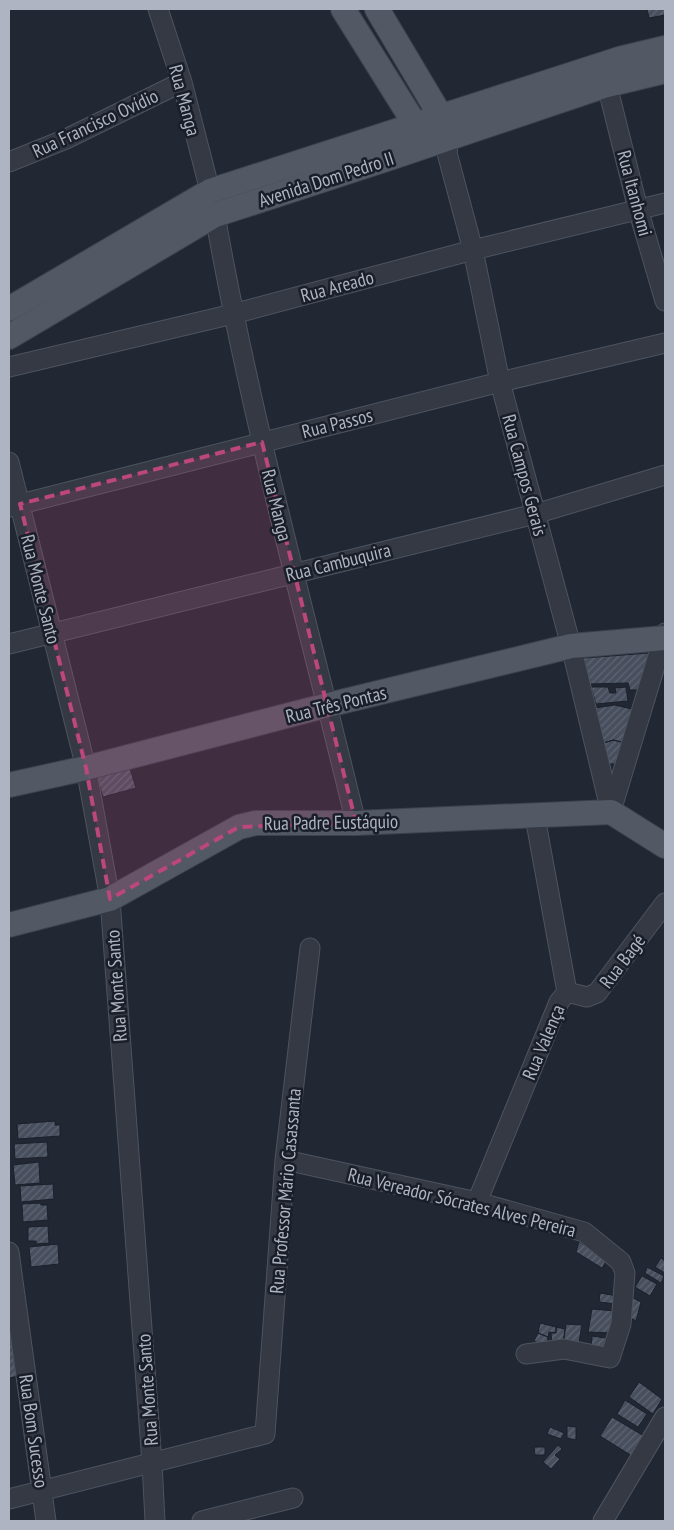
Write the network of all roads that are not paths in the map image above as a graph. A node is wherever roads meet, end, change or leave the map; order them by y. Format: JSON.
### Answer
{"nodes":[{"id":1,"x":158,"y":9,"type":"edge"},
{"id":2,"x":343,"y":9,"type":"edge"},
{"id":3,"x":377,"y":9,"type":"edge"},
{"id":4,"x":665,"y":48,"type":"edge"},
{"id":5,"x":665,"y":71,"type":"edge"},
{"id":6,"x":182,"y":82,"type":"junction"},
{"id":7,"x":607,"y":85,"type":"junction"},
{"id":8,"x":416,"y":125,"type":"junction"},
{"id":9,"x":447,"y":127,"type":"junction"},
{"id":10,"x":427,"y":145,"type":"junction"},
{"id":11,"x":9,"y":162,"type":"edge"},
{"id":12,"x":210,"y":191,"type":"junction"},
{"id":13,"x":665,"y":202,"type":"edge"},
{"id":14,"x":638,"y":209,"type":"junction"},
{"id":15,"x":215,"y":215,"type":"junction"},
{"id":16,"x":472,"y":250,"type":"junction"},
{"id":17,"x":665,"y":301,"type":"edge"},
{"id":18,"x":9,"y":309,"type":"edge"},
{"id":19,"x":233,"y":314,"type":"junction"},
{"id":20,"x":9,"y":337,"type":"edge"},
{"id":21,"x":665,"y":343,"type":"edge"},
{"id":22,"x":9,"y":367,"type":"edge"},
{"id":23,"x":500,"y":382,"type":"junction"},
{"id":24,"x":262,"y":442,"type":"junction"},
{"id":25,"x":9,"y":462,"type":"edge"},
{"id":26,"x":665,"y":475,"type":"edge"},
{"id":27,"x":14,"y":506,"type":"edge"},
{"id":28,"x":535,"y":514,"type":"junction"},
{"id":29,"x":293,"y":573,"type":"junction"},
{"id":30,"x":52,"y":633,"type":"junction"},
{"id":31,"x":665,"y":637,"type":"edge"},
{"id":32,"x":9,"y":644,"type":"edge"},
{"id":33,"x":571,"y":646,"type":"junction"},
{"id":34,"x":328,"y":705,"type":"junction"},
{"id":35,"x":86,"y":768,"type":"junction"},
{"id":36,"x":9,"y":785,"type":"edge"},
{"id":37,"x":610,"y":812,"type":"junction"},
{"id":38,"x":535,"y":817,"type":"junction"},
{"id":39,"x":356,"y":823,"type":"junction"},
{"id":40,"x":665,"y":846,"type":"edge"},
{"id":41,"x":110,"y":899,"type":"junction"},
{"id":42,"x":665,"y":903,"type":"edge"},
{"id":43,"x":9,"y":925,"type":"edge"},
{"id":44,"x":310,"y":948,"type":"dead end"},
{"id":45,"x":567,"y":992,"type":"junction"},
{"id":46,"x":285,"y":1160,"type":"junction"},
{"id":47,"x":477,"y":1202,"type":"junction"},
{"id":48,"x":9,"y":1252,"type":"edge"},
{"id":49,"x":526,"y":1354,"type":"dead end"},
{"id":50,"x":665,"y":1416,"type":"edge"},
{"id":51,"x":152,"y":1463,"type":"junction"},
{"id":52,"x":42,"y":1490,"type":"junction"},
{"id":53,"x":293,"y":1498,"type":"dead end"},
{"id":54,"x":9,"y":1499,"type":"edge"},
{"id":55,"x":46,"y":1521,"type":"edge"},
{"id":56,"x":155,"y":1521,"type":"edge"},
{"id":57,"x":202,"y":1521,"type":"edge"},
{"id":58,"x":602,"y":1521,"type":"edge"}],
"edges":[{"from":1,"to":6,"type":"street","name":"Rua Manga"},
{"from":2,"to":8,"type":"main road"},
{"from":3,"to":9,"type":"main road"},
{"from":4,"to":9,"type":"main road","name":"Avenida Dom Pedro II"},
{"from":5,"to":7,"type":"main road","name":"Avenida Dom Pedro II"},
{"from":6,"to":11,"type":"street","name":"Rua Francisco Ovídio"},
{"from":6,"to":12,"type":"street","name":"Rua Manga"},
{"from":7,"to":9,"type":"main road","name":"Avenida Dom Pedro II"},
{"from":7,"to":14,"type":"street","name":"Rua Itanhomi"},
{"from":8,"to":9,"type":"main road","name":"Avenida Dom Pedro II"},
{"from":8,"to":10,"type":"main road"},
{"from":8,"to":12,"type":"main road","name":"Avenida Dom Pedro II"},
{"from":9,"to":10,"type":"main road","name":"Avenida Dom Pedro II"},
{"from":9,"to":16,"type":"street","name":"Rua Campos Gerais"},
{"from":10,"to":15,"type":"main road","name":"Avenida Dom Pedro II"},
{"from":12,"to":18,"type":"main road","name":"Avenida Dom Pedro II"},
{"from":13,"to":14,"type":"street","name":"Rua Areado"},
{"from":14,"to":16,"type":"street","name":"Rua Areado"},
{"from":14,"to":17,"type":"street","name":"Rua Itanhomi"},
{"from":15,"to":19,"type":"street","name":"Rua Manga"},
{"from":15,"to":20,"type":"main road","name":"Avenida Dom Pedro II"},
{"from":16,"to":19,"type":"street","name":"Rua Areado"},
{"from":16,"to":23,"type":"street","name":"Rua Campos Gerais"},
{"from":19,"to":22,"type":"street","name":"Rua Areado"},
{"from":19,"to":24,"type":"street","name":"Rua Manga"},
{"from":21,"to":23,"type":"street","name":"Rua Passos"},
{"from":23,"to":24,"type":"street","name":"Rua Passos"},
{"from":23,"to":28,"type":"street","name":"Rua Campos Gerais"},
{"from":24,"to":27,"type":"street","name":"Rua Passos"},
{"from":24,"to":29,"type":"street","name":"Rua Manga"},
{"from":25,"to":27,"type":"street","name":"Rua Monte Santo"},
{"from":26,"to":28,"type":"street","name":"Rua Cambuquira"},
{"from":27,"to":30,"type":"street","name":"Rua Monte Santo"},
{"from":28,"to":29,"type":"street","name":"Rua Cambuquira"},
{"from":28,"to":33,"type":"street","name":"Rua Campos Gerais"},
{"from":29,"to":30,"type":"street","name":"Rua Cambuquira"},
{"from":29,"to":34,"type":"street","name":"Rua Manga"},
{"from":30,"to":32,"type":"street","name":"Rua Cambuquira"},
{"from":30,"to":35,"type":"street","name":"Rua Monte Santo"},
{"from":31,"to":33,"type":"main road","name":"Rua Três Pontas"},
{"from":31,"to":37,"type":"street"},
{"from":33,"to":34,"type":"main road","name":"Rua Três Pontas"},
{"from":33,"to":37,"type":"street","name":"Rua Campos Gerais"},
{"from":34,"to":35,"type":"main road","name":"Rua Três Pontas"},
{"from":34,"to":39,"type":"street","name":"Rua Manga"},
{"from":35,"to":36,"type":"main road","name":"Rua Três Pontas"},
{"from":35,"to":41,"type":"street","name":"Rua Monte Santo"},
{"from":37,"to":38,"type":"main road","name":"Rua Padre Eustáquio"},
{"from":37,"to":40,"type":"main road"},
{"from":38,"to":39,"type":"main road","name":"Rua Padre Eustáquio"},
{"from":38,"to":45,"type":"street","name":"Rua Valença"},
{"from":39,"to":41,"type":"main road","name":"Rua Padre Eustáquio"},
{"from":41,"to":43,"type":"main road","name":"Rua Padre Eustáquio"},
{"from":41,"to":51,"type":"street","name":"Rua Monte Santo"},
{"from":42,"to":45,"type":"street","name":"Rua Bagé"},
{"from":44,"to":46,"type":"street","name":"Rua Professor Mário Casassanta"},
{"from":45,"to":47,"type":"street","name":"Rua Valença"},
{"from":46,"to":47,"type":"street","name":"Rua Vereador Sócrates Alves Pereira"},
{"from":46,"to":51,"type":"street","name":"Rua Professor Mário Casassanta"},
{"from":47,"to":49,"type":"street","name":"Rua Vereador Sócrates Alves Pereira"},
{"from":48,"to":52,"type":"street","name":"Rua Bom Sucesso"},
{"from":50,"to":58,"type":"street"},
{"from":51,"to":52,"type":"street"},
{"from":51,"to":56,"type":"street","name":"Rua Monte Santo"},
{"from":52,"to":54,"type":"street"},
{"from":52,"to":55,"type":"street","name":"Rua Bom Sucesso"},
{"from":53,"to":57,"type":"street"}]}
